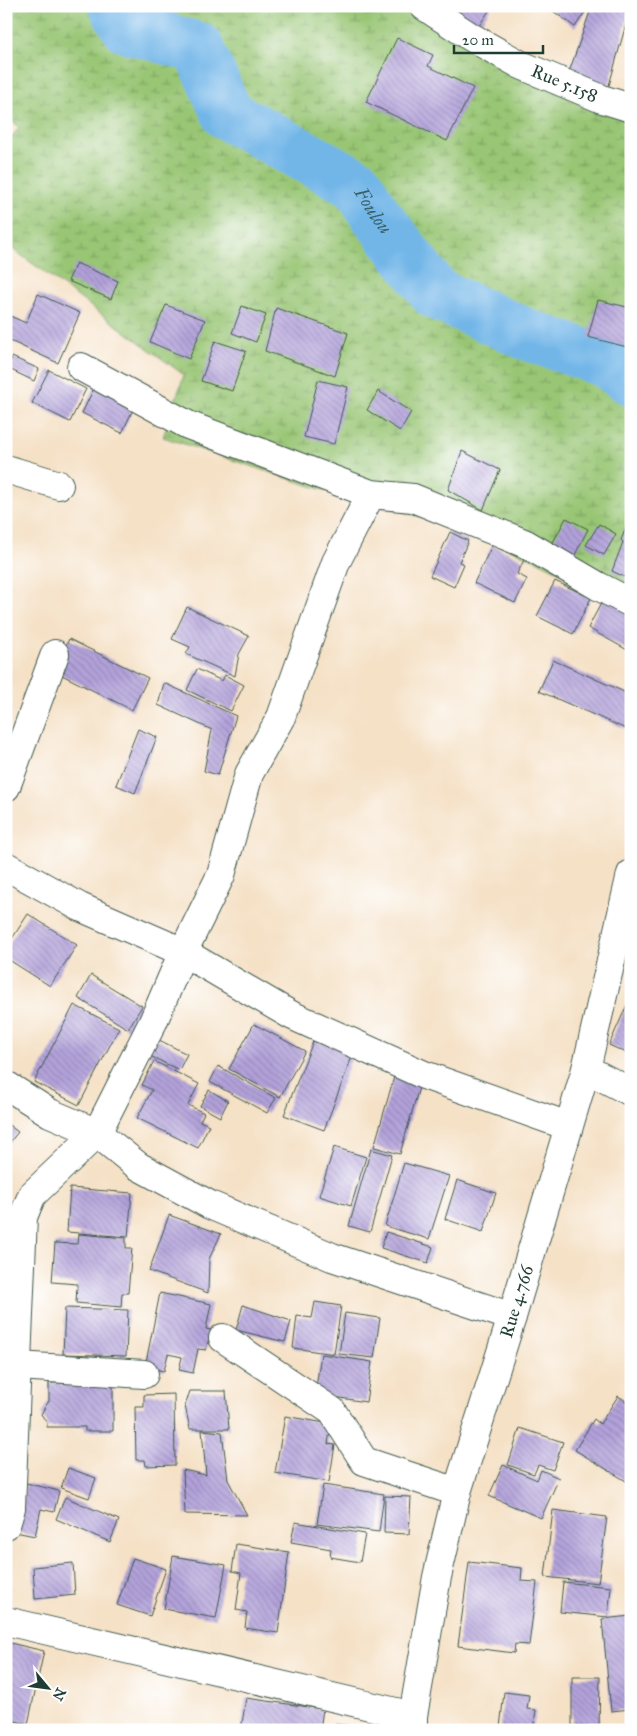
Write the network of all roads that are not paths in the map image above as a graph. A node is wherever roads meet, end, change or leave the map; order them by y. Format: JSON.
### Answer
{"nodes":[{"id":1,"x":424,"y":6,"type":"edge"},
{"id":2,"x":631,"y":108,"type":"edge"},
{"id":3,"x":81,"y":367,"type":"dead end"},
{"id":4,"x":6,"y":469,"type":"edge"},
{"id":5,"x":59,"y":485,"type":"dead end"},
{"id":6,"x":371,"y":494,"type":"junction"},
{"id":7,"x":631,"y":603,"type":"edge"},
{"id":8,"x":55,"y":654,"type":"dead end"},
{"id":9,"x":6,"y":786,"type":"edge"},
{"id":10,"x":6,"y":866,"type":"edge"},
{"id":11,"x":631,"y":874,"type":"edge"},
{"id":12,"x":624,"y":931,"type":"edge"},
{"id":13,"x":183,"y":952,"type":"junction"},
{"id":14,"x":586,"y":1069,"type":"junction"},
{"id":15,"x":6,"y":1085,"type":"edge"},
{"id":16,"x":631,"y":1092,"type":"edge"},
{"id":17,"x":568,"y":1126,"type":"junction"},
{"id":18,"x":97,"y":1133,"type":"junction"},
{"id":19,"x":512,"y":1317,"type":"junction"},
{"id":20,"x":223,"y":1338,"type":"dead end"},
{"id":21,"x":18,"y":1366,"type":"junction"},
{"id":22,"x":144,"y":1374,"type":"dead end"},
{"id":23,"x":457,"y":1492,"type":"junction"},
{"id":24,"x":6,"y":1525,"type":"edge"},
{"id":25,"x":6,"y":1621,"type":"edge"},
{"id":26,"x":413,"y":1723,"type":"edge"}],
"edges":[{"from":1,"to":2,"type":"street","name":"Rue 5.158"},
{"from":3,"to":6,"type":"street"},
{"from":4,"to":5,"type":"street"},
{"from":6,"to":7,"type":"street"},
{"from":6,"to":13,"type":"street"},
{"from":8,"to":9,"type":"street"},
{"from":10,"to":13,"type":"street"},
{"from":11,"to":12,"type":"street","name":"Rue 4.766"},
{"from":12,"to":14,"type":"street","name":"Rue 4.766"},
{"from":13,"to":17,"type":"street"},
{"from":13,"to":18,"type":"street"},
{"from":14,"to":16,"type":"street"},
{"from":14,"to":17,"type":"street","name":"Rue 4.766"},
{"from":15,"to":18,"type":"street"},
{"from":17,"to":19,"type":"street","name":"Rue 4.766"},
{"from":18,"to":19,"type":"street"},
{"from":18,"to":21,"type":"street"},
{"from":19,"to":23,"type":"street","name":"Rue 4.766"},
{"from":20,"to":23,"type":"street"},
{"from":21,"to":22,"type":"street"},
{"from":21,"to":24,"type":"street"},
{"from":23,"to":26,"type":"street","name":"Rue 4.766"},
{"from":25,"to":26,"type":"street"}]}
